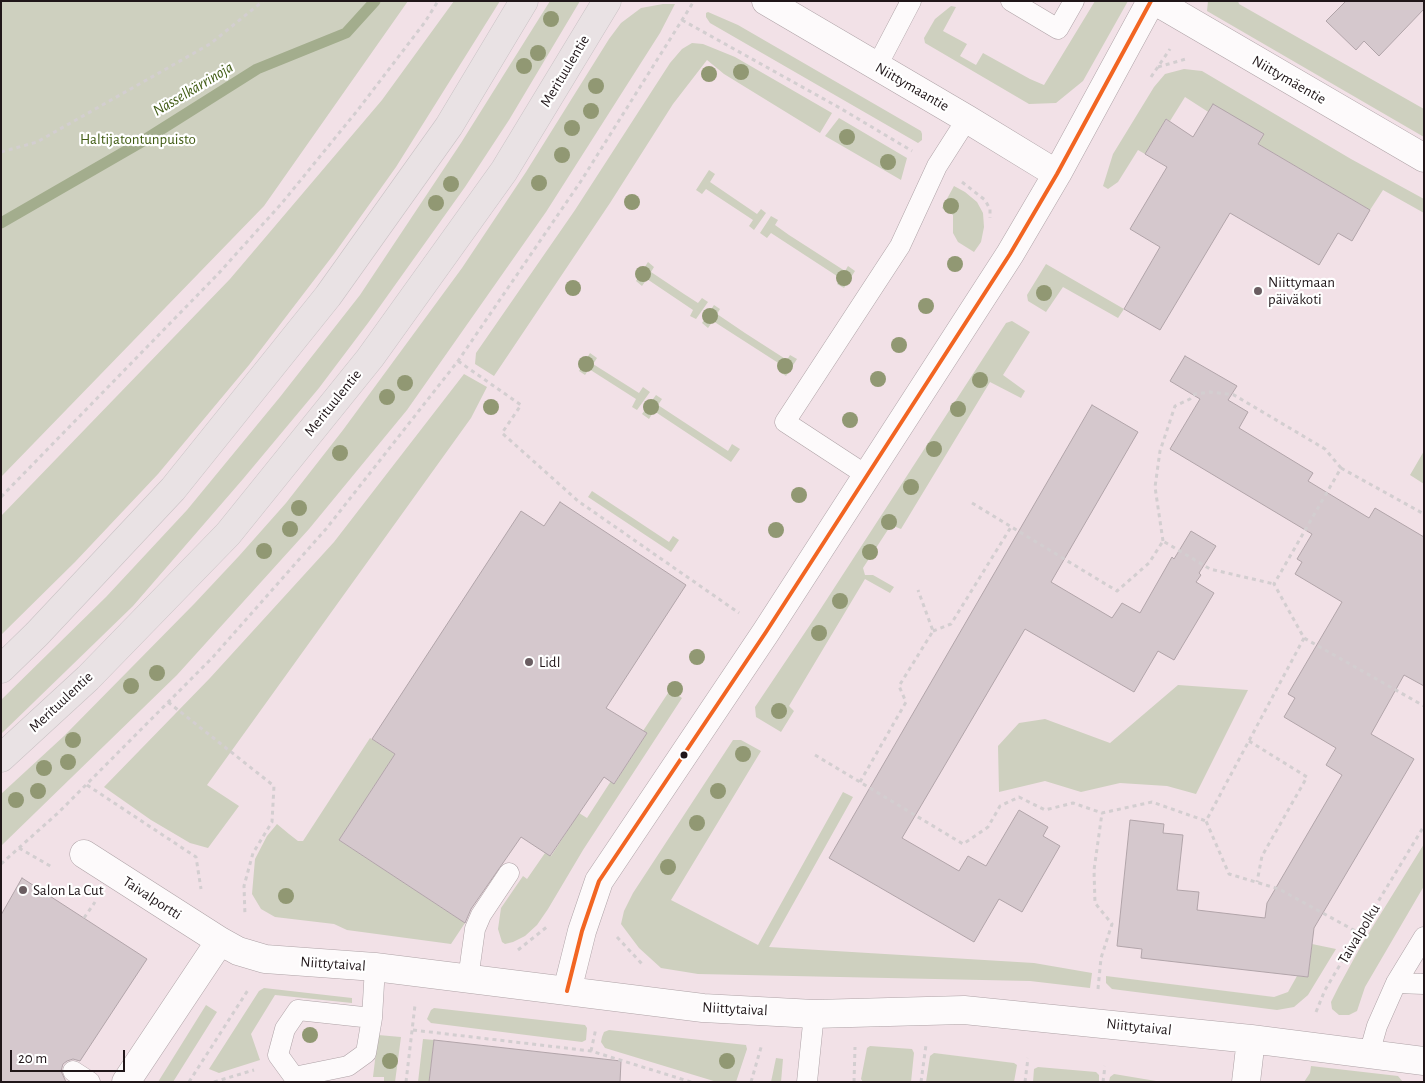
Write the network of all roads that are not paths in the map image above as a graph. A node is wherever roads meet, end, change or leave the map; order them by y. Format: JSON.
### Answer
{"nodes":[{"id":1,"x":524,"y":1,"type":"edge"},
{"id":2,"x":607,"y":1,"type":"edge"},
{"id":3,"x":766,"y":1,"type":"edge"},
{"id":4,"x":911,"y":1,"type":"edge"},
{"id":5,"x":1011,"y":1,"type":"edge"},
{"id":6,"x":1074,"y":1,"type":"edge"},
{"id":7,"x":1151,"y":1,"type":"edge"},
{"id":8,"x":1155,"y":1,"type":"edge"},
{"id":9,"x":877,"y":66,"type":"junction"},
{"id":10,"x":967,"y":119,"type":"junction"},
{"id":11,"x":1424,"y":158,"type":"edge"},
{"id":12,"x":1056,"y":174,"type":"junction"},
{"id":13,"x":866,"y":475,"type":"junction"},
{"id":14,"x":1,"y":669,"type":"edge"},
{"id":15,"x":1,"y":758,"type":"edge"},
{"id":16,"x":84,"y":854,"type":"dead end"},
{"id":17,"x":509,"y":873,"type":"dead end"},
{"id":18,"x":1424,"y":937,"type":"edge"},
{"id":19,"x":220,"y":941,"type":"junction"},
{"id":20,"x":374,"y":967,"type":"junction"},
{"id":21,"x":468,"y":979,"type":"junction"},
{"id":22,"x":1396,"y":983,"type":"junction"},
{"id":23,"x":1424,"y":984,"type":"edge"},
{"id":24,"x":567,"y":991,"type":"junction"},
{"id":25,"x":814,"y":1014,"type":"junction"},
{"id":26,"x":372,"y":1018,"type":"junction"},
{"id":27,"x":1251,"y":1039,"type":"junction"},
{"id":28,"x":1369,"y":1054,"type":"junction"},
{"id":29,"x":1424,"y":1061,"type":"edge"},
{"id":30,"x":126,"y":1082,"type":"edge"},
{"id":31,"x":807,"y":1082,"type":"edge"},
{"id":32,"x":1246,"y":1082,"type":"edge"}],
"edges":[{"from":1,"to":14,"type":"main road"},
{"from":2,"to":15,"type":"main road","name":"Merituulentie"},
{"from":3,"to":9,"type":"street","name":"Niittymaantie"},
{"from":4,"to":9,"type":"lane"},
{"from":5,"to":6,"type":"lane"},
{"from":7,"to":12,"type":"street"},
{"from":8,"to":11,"type":"street","name":"Niittymäentie"},
{"from":9,"to":10,"type":"street","name":"Niittymaantie"},
{"from":10,"to":12,"type":"street","name":"Niittymaantie"},
{"from":10,"to":13,"type":"lane"},
{"from":12,"to":13,"type":"street"},
{"from":13,"to":24,"type":"street"},
{"from":16,"to":19,"type":"street","name":"Taivalportti"},
{"from":17,"to":21,"type":"lane"},
{"from":18,"to":22,"type":"lane"},
{"from":19,"to":20,"type":"street","name":"Niittytaival"},
{"from":19,"to":30,"type":"street"},
{"from":20,"to":21,"type":"street","name":"Niittytaival"},
{"from":20,"to":26,"type":"lane"},
{"from":21,"to":24,"type":"street","name":"Niittytaival"},
{"from":22,"to":23,"type":"lane"},
{"from":22,"to":28,"type":"lane"},
{"from":24,"to":25,"type":"street","name":"Niittytaival"},
{"from":25,"to":27,"type":"street","name":"Niittytaival"},
{"from":25,"to":31,"type":"lane"},
{"from":26,"to":26,"type":"lane"},
{"from":27,"to":28,"type":"street","name":"Niittytaival"},
{"from":27,"to":32,"type":"street"},
{"from":28,"to":29,"type":"street","name":"Niittytaival"}]}
